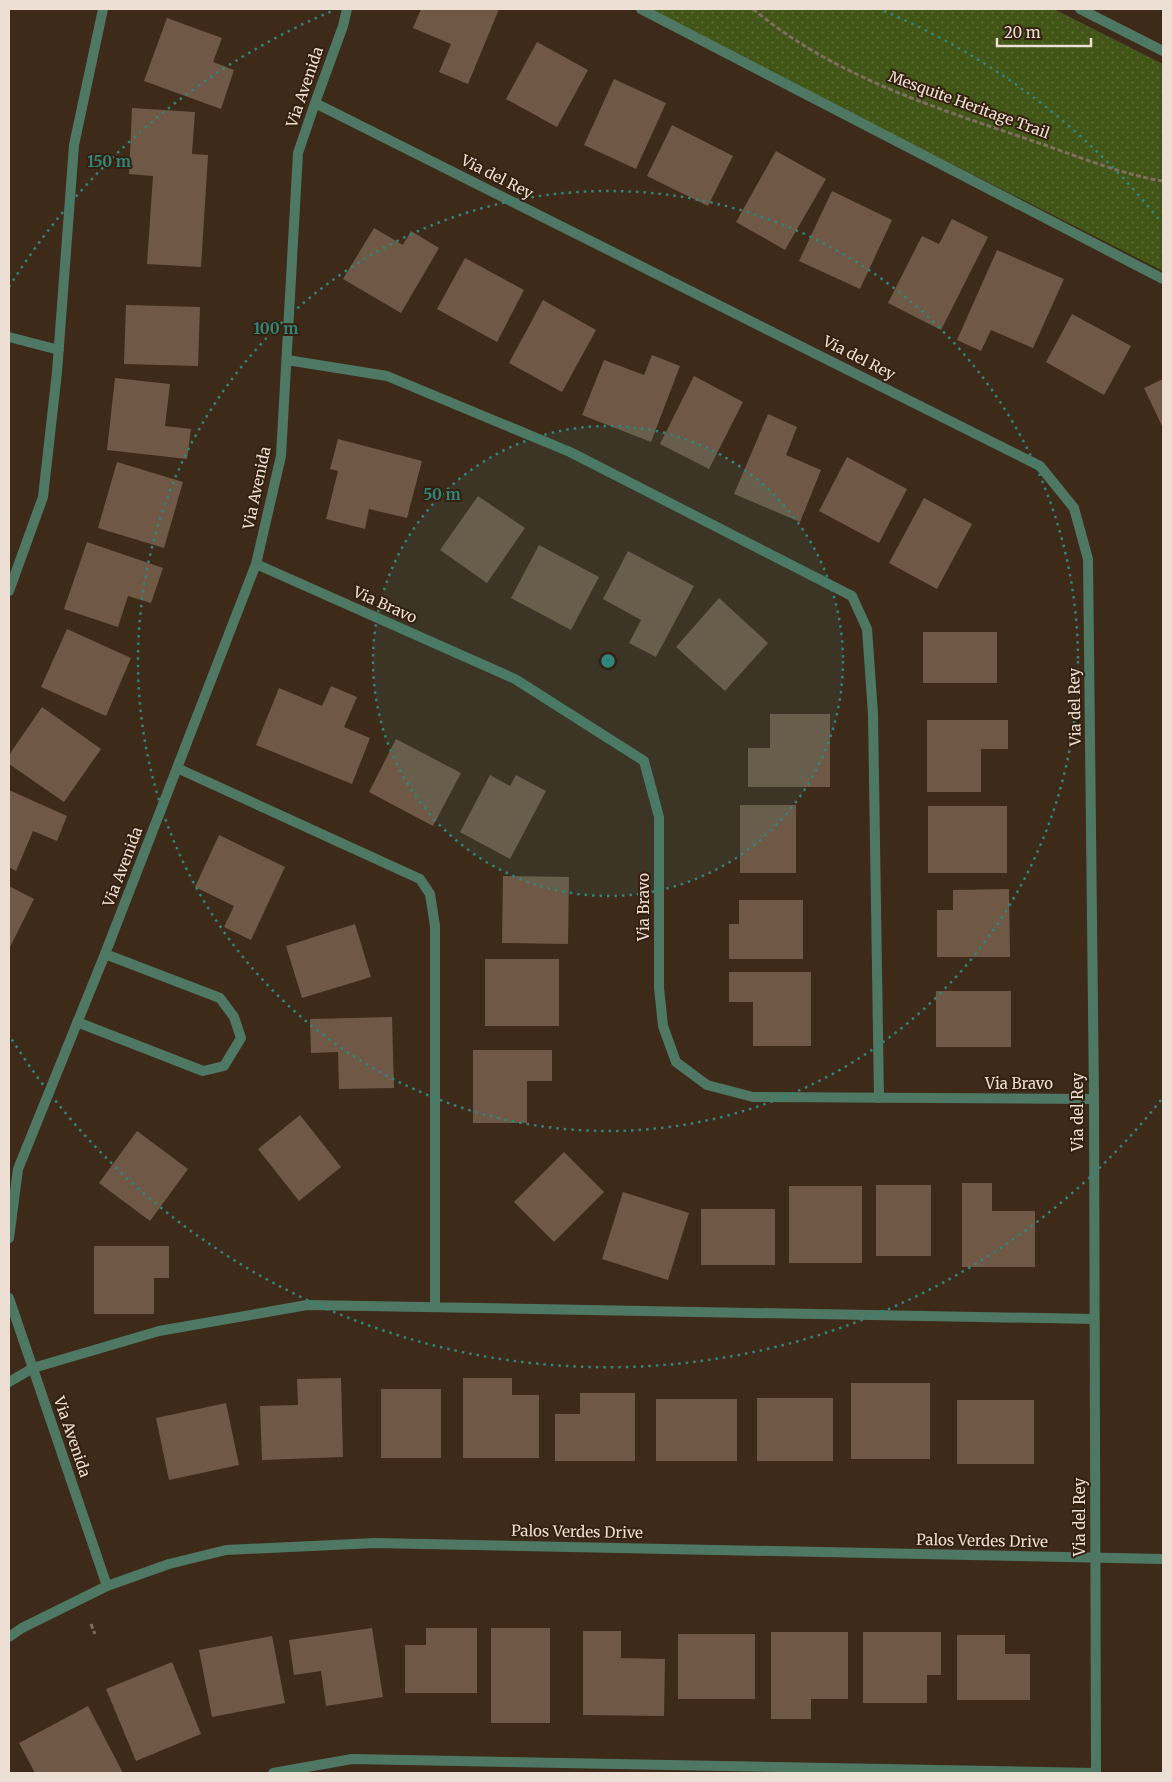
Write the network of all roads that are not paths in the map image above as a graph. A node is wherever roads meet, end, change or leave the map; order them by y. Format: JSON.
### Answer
{"nodes":[{"id":1,"x":103,"y":9,"type":"edge"},
{"id":2,"x":347,"y":9,"type":"edge"},
{"id":3,"x":641,"y":9,"type":"edge"},
{"id":4,"x":1080,"y":9,"type":"edge"},
{"id":5,"x":1163,"y":50,"type":"edge"},
{"id":6,"x":314,"y":103,"type":"junction"},
{"id":7,"x":1163,"y":279,"type":"edge"},
{"id":8,"x":9,"y":337,"type":"edge"},
{"id":9,"x":59,"y":350,"type":"junction"},
{"id":10,"x":287,"y":360,"type":"junction"},
{"id":11,"x":256,"y":564,"type":"junction"},
{"id":12,"x":9,"y":591,"type":"edge"},
{"id":13,"x":177,"y":768,"type":"junction"},
{"id":14,"x":105,"y":954,"type":"junction"},
{"id":15,"x":77,"y":1022,"type":"junction"},
{"id":16,"x":879,"y":1098,"type":"junction"},
{"id":17,"x":1094,"y":1099,"type":"junction"},
{"id":18,"x":9,"y":1238,"type":"edge"},
{"id":19,"x":9,"y":1298,"type":"edge"},
{"id":20,"x":435,"y":1307,"type":"junction"},
{"id":21,"x":1094,"y":1319,"type":"junction"},
{"id":22,"x":33,"y":1368,"type":"junction"},
{"id":23,"x":9,"y":1382,"type":"edge"},
{"id":24,"x":1095,"y":1558,"type":"junction"},
{"id":25,"x":1163,"y":1558,"type":"edge"},
{"id":26,"x":107,"y":1586,"type":"junction"},
{"id":27,"x":9,"y":1637,"type":"edge"},
{"id":28,"x":273,"y":1773,"type":"edge"},
{"id":29,"x":1096,"y":1773,"type":"edge"}],
"edges":[{"from":1,"to":9,"type":"street"},
{"from":2,"to":6,"type":"street","name":"Via Avenida"},
{"from":3,"to":7,"type":"street"},
{"from":4,"to":5,"type":"street"},
{"from":6,"to":10,"type":"street","name":"Via Avenida"},
{"from":6,"to":17,"type":"street","name":"Via del Rey"},
{"from":8,"to":9,"type":"street"},
{"from":9,"to":12,"type":"street"},
{"from":10,"to":11,"type":"street","name":"Via Avenida"},
{"from":10,"to":16,"type":"street"},
{"from":11,"to":13,"type":"street","name":"Via Avenida"},
{"from":11,"to":16,"type":"street","name":"Via Bravo"},
{"from":13,"to":14,"type":"street","name":"Via Avenida"},
{"from":13,"to":20,"type":"street"},
{"from":14,"to":15,"type":"street","name":"Via Avenida"},
{"from":14,"to":15,"type":"street"},
{"from":15,"to":18,"type":"street","name":"Via Avenida"},
{"from":16,"to":17,"type":"street","name":"Via Bravo"},
{"from":17,"to":21,"type":"street","name":"Via del Rey"},
{"from":19,"to":22,"type":"street","name":"Via Avenida"},
{"from":20,"to":21,"type":"street"},
{"from":20,"to":22,"type":"street"},
{"from":21,"to":24,"type":"street","name":"Via del Rey"},
{"from":22,"to":23,"type":"street"},
{"from":22,"to":26,"type":"street","name":"Via Avenida"},
{"from":24,"to":25,"type":"street","name":"Palos Verdes Drive"},
{"from":24,"to":26,"type":"street","name":"Palos Verdes Drive"},
{"from":24,"to":29,"type":"street","name":"Via del Rey"},
{"from":26,"to":27,"type":"street","name":"Palos Verdes Drive"},
{"from":28,"to":29,"type":"street"}]}
